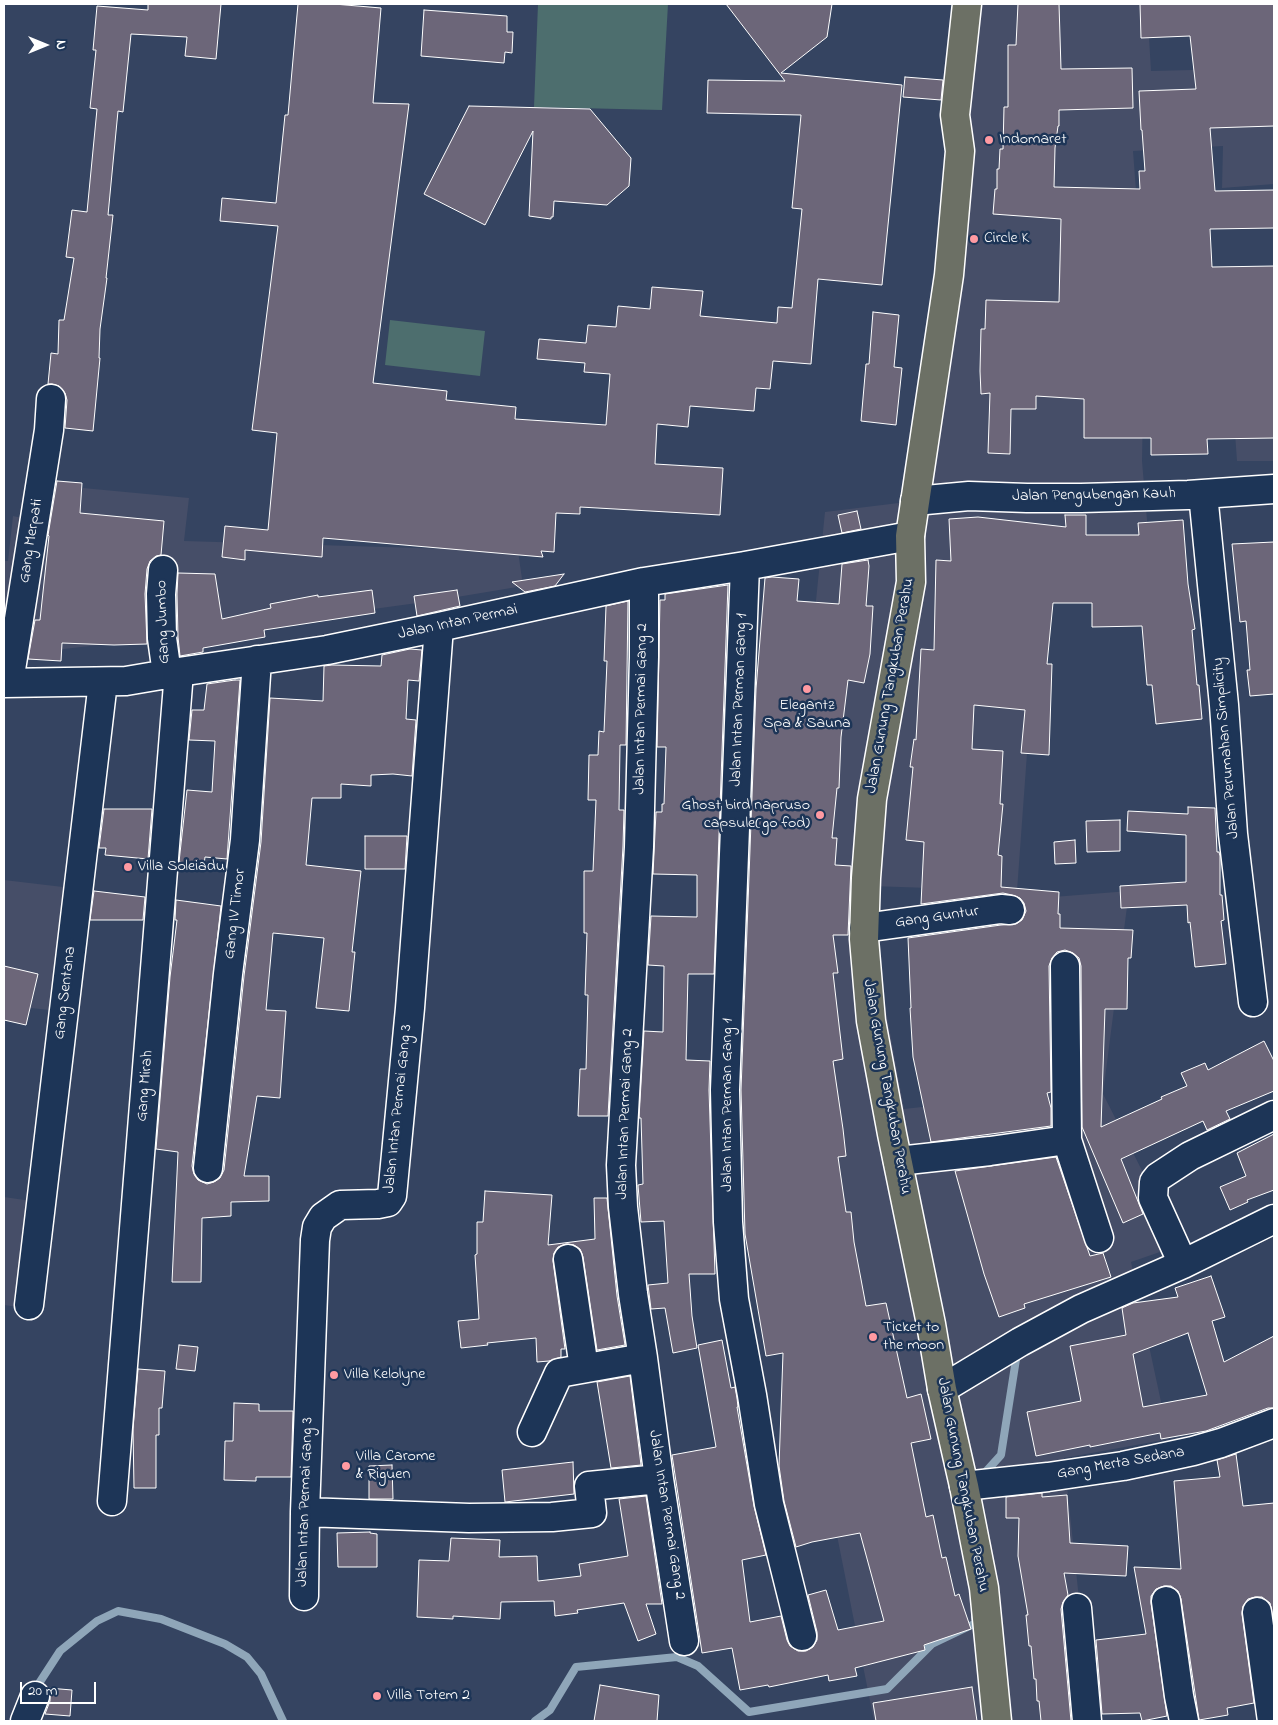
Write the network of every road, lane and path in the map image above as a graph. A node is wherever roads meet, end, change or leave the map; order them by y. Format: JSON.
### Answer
{"nodes":[{"id":1,"x":967,"y":4,"type":"edge"},
{"id":2,"x":986,"y":4,"type":"edge"},
{"id":3,"x":960,"y":151,"type":"junction"},
{"id":4,"x":52,"y":399,"type":"dead end"},
{"id":5,"x":1274,"y":489,"type":"edge"},
{"id":6,"x":1203,"y":494,"type":"junction"},
{"id":7,"x":915,"y":501,"type":"junction"},
{"id":8,"x":910,"y":536,"type":"junction"},
{"id":9,"x":745,"y":566,"type":"junction"},
{"id":10,"x":163,"y":570,"type":"dead end"},
{"id":11,"x":644,"y":582,"type":"junction"},
{"id":12,"x":439,"y":627,"type":"junction"},
{"id":13,"x":257,"y":660,"type":"junction"},
{"id":14,"x":173,"y":673,"type":"junction"},
{"id":15,"x":103,"y":682,"type":"junction"},
{"id":16,"x":6,"y":683,"type":"edge"},
{"id":17,"x":1010,"y":910,"type":"dead end"},
{"id":18,"x":864,"y":928,"type":"junction"},
{"id":19,"x":1065,"y":966,"type":"dead end"},
{"id":20,"x":1253,"y":1002,"type":"dead end"},
{"id":21,"x":1274,"y":1116,"type":"edge"},
{"id":22,"x":1067,"y":1140,"type":"junction"},
{"id":23,"x":898,"y":1161,"type":"junction"},
{"id":24,"x":208,"y":1168,"type":"dead end"},
{"id":25,"x":1274,"y":1219,"type":"edge"},
{"id":26,"x":1099,"y":1238,"type":"dead end"},
{"id":27,"x":568,"y":1259,"type":"dead end"},
{"id":28,"x":1183,"y":1264,"type":"junction"},
{"id":29,"x":30,"y":1305,"type":"dead end"},
{"id":30,"x":643,"y":1358,"type":"junction"},
{"id":31,"x":584,"y":1368,"type":"junction"},
{"id":32,"x":942,"y":1389,"type":"junction"},
{"id":33,"x":1274,"y":1423,"type":"edge"},
{"id":34,"x":532,"y":1432,"type":"dead end"},
{"id":35,"x":659,"y":1479,"type":"junction"},
{"id":36,"x":964,"y":1486,"type":"junction"},
{"id":37,"x":112,"y":1501,"type":"dead end"},
{"id":38,"x":305,"y":1512,"type":"junction"},
{"id":39,"x":304,"y":1596,"type":"dead end"},
{"id":40,"x":1166,"y":1601,"type":"dead end"},
{"id":41,"x":1077,"y":1608,"type":"dead end"},
{"id":42,"x":1257,"y":1612,"type":"dead end"},
{"id":43,"x":802,"y":1636,"type":"dead end"},
{"id":44,"x":684,"y":1641,"type":"dead end"},
{"id":45,"x":34,"y":1696,"type":"dead end"},
{"id":46,"x":24,"y":1721,"type":"edge"},
{"id":47,"x":997,"y":1721,"type":"edge"},
{"id":48,"x":1087,"y":1721,"type":"edge"},
{"id":49,"x":1184,"y":1721,"type":"edge"},
{"id":50,"x":1272,"y":1721,"type":"edge"}],
"edges":[{"from":1,"to":3,"type":"main road","name":"Jalan Gunung Tangkuban Perahu"},
{"from":2,"to":3,"type":"main road","name":"Jalan Gunung Tangkuban Perahu"},
{"from":3,"to":7,"type":"main road","name":"Jalan Gunung Tangkuban Perahu"},
{"from":4,"to":16,"type":"street","name":"Gang Merpati"},
{"from":5,"to":6,"type":"street","name":"Jalan Pengubengan Kauh"},
{"from":6,"to":7,"type":"street","name":"Jalan Pengubengan Kauh"},
{"from":6,"to":20,"type":"street","name":"Jalan Perumahan Simplicity"},
{"from":7,"to":8,"type":"main road","name":"Jalan Gunung Tangkuban Perahu"},
{"from":8,"to":9,"type":"street","name":"Jalan Intan Permai"},
{"from":8,"to":18,"type":"main road","name":"Jalan Gunung Tangkuban Perahu"},
{"from":9,"to":11,"type":"street","name":"Jalan Intan Permai"},
{"from":9,"to":43,"type":"street","name":"Jalan Intan Perman Gang 1"},
{"from":10,"to":14,"type":"street","name":"Gang Jumbo"},
{"from":11,"to":12,"type":"street","name":"Jalan Intan Permai"},
{"from":11,"to":30,"type":"street","name":"Jalan Intan Permai Gang 2"},
{"from":12,"to":13,"type":"street","name":"Jalan Intan Permai"},
{"from":12,"to":38,"type":"street","name":"Jalan Intan Permai Gang 3"},
{"from":13,"to":14,"type":"street","name":"Jalan Intan Permai"},
{"from":13,"to":24,"type":"street","name":"Gang IV Timor"},
{"from":14,"to":15,"type":"street","name":"Jalan Intan Permai"},
{"from":14,"to":37,"type":"street","name":"Gang Mirah"},
{"from":15,"to":16,"type":"street","name":"Jalan Intan Permai"},
{"from":15,"to":29,"type":"street","name":"Gang Sentana"},
{"from":17,"to":18,"type":"street","name":"Gang Guntur"},
{"from":18,"to":23,"type":"main road","name":"Jalan Gunung Tangkuban Perahu"},
{"from":19,"to":22,"type":"street"},
{"from":21,"to":28,"type":"street"},
{"from":22,"to":23,"type":"street"},
{"from":22,"to":26,"type":"street"},
{"from":23,"to":32,"type":"main road","name":"Jalan Gunung Tangkuban Perahu"},
{"from":25,"to":28,"type":"street"},
{"from":27,"to":31,"type":"street"},
{"from":28,"to":32,"type":"street"},
{"from":30,"to":31,"type":"street"},
{"from":30,"to":35,"type":"street","name":"Jalan Intan Permai Gang 2"},
{"from":31,"to":34,"type":"street"},
{"from":32,"to":36,"type":"main road","name":"Jalan Gunung Tangkuban Perahu"},
{"from":33,"to":36,"type":"street","name":"Gang Merta Sedana"},
{"from":35,"to":38,"type":"street"},
{"from":35,"to":44,"type":"street","name":"Jalan Intan Permai Gang 2"},
{"from":36,"to":47,"type":"main road","name":"Jalan Gunung Tangkuban Perahu"},
{"from":38,"to":39,"type":"street","name":"Jalan Intan Permai Gang 3"},
{"from":40,"to":49,"type":"street"},
{"from":41,"to":48,"type":"street"},
{"from":42,"to":50,"type":"street"},
{"from":45,"to":46,"type":"street"}]}
